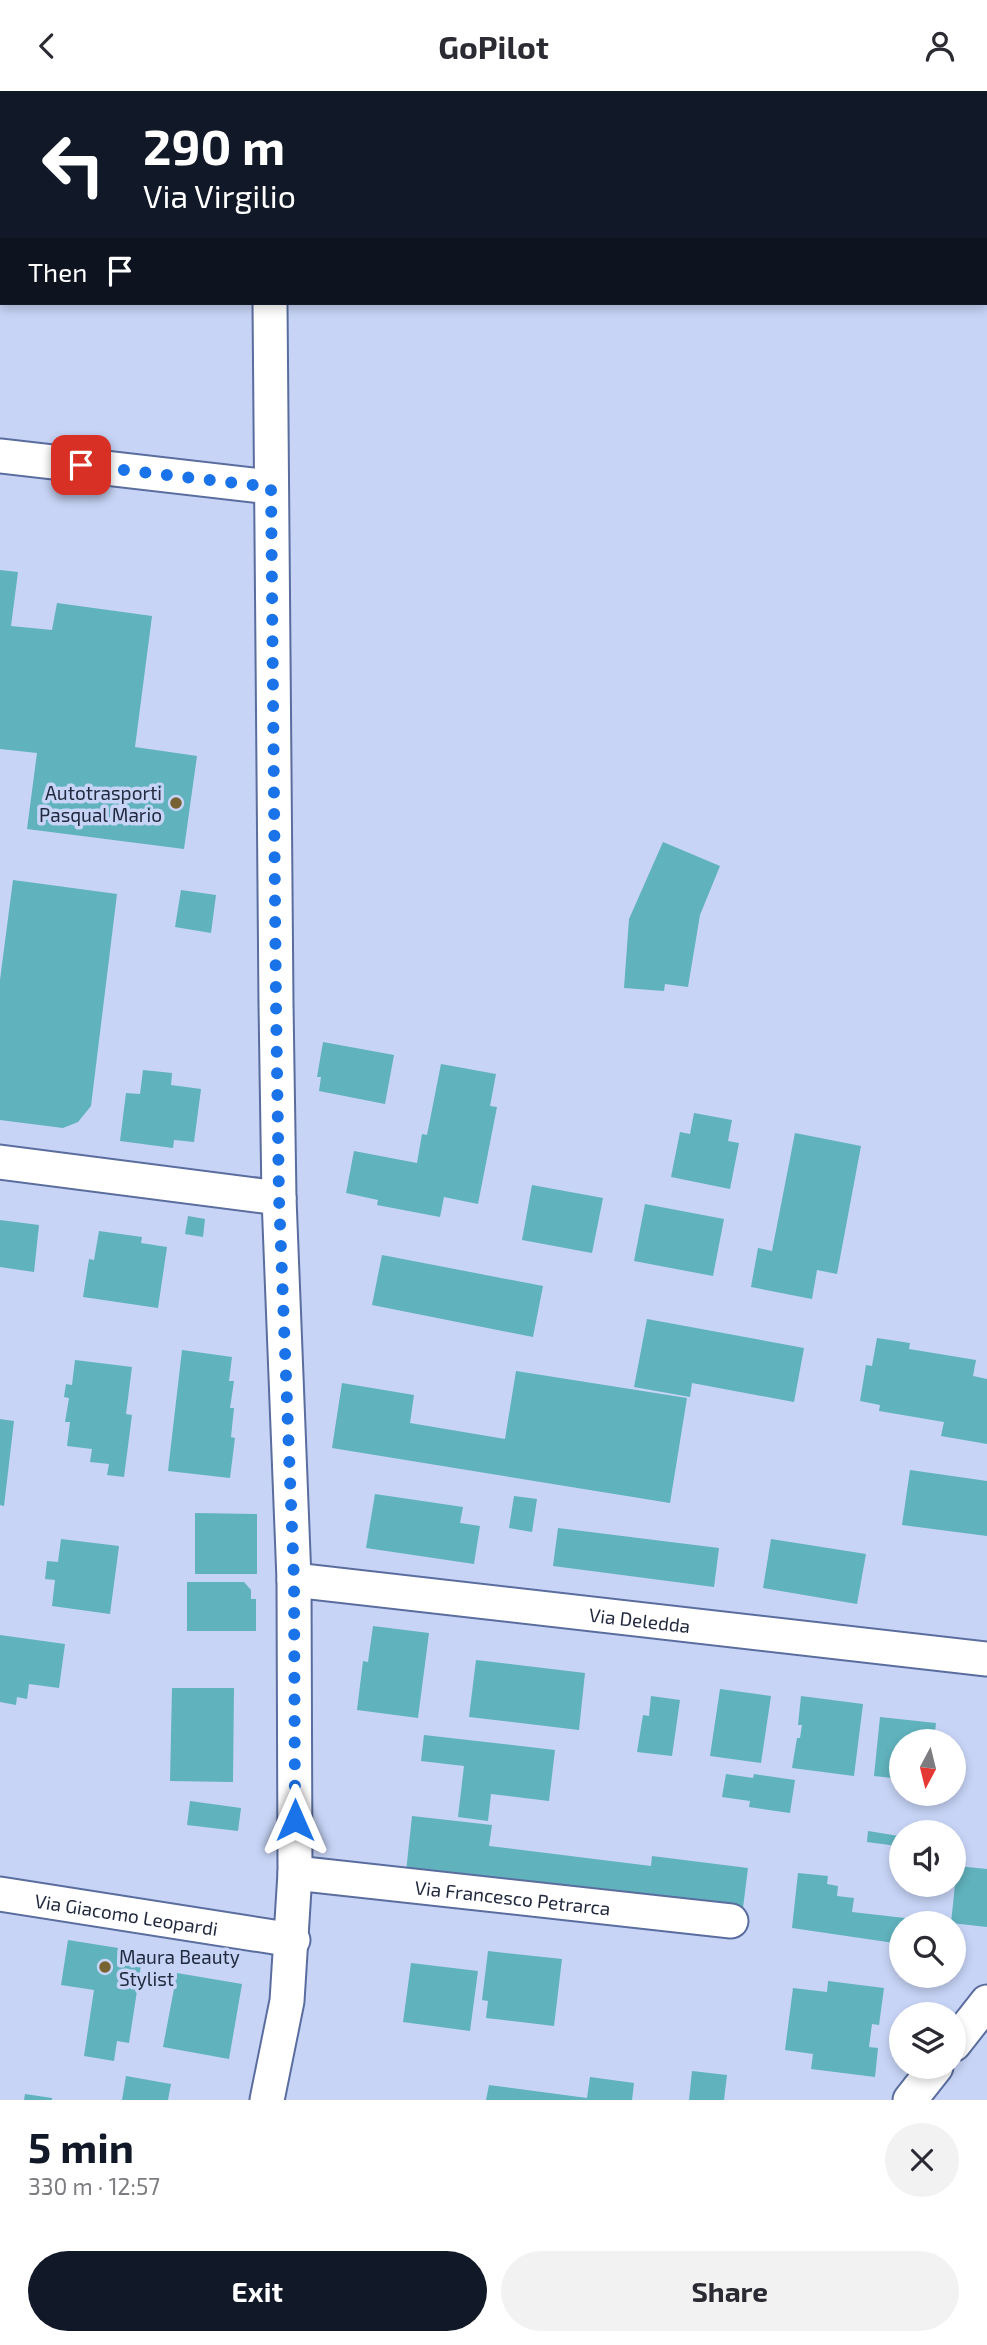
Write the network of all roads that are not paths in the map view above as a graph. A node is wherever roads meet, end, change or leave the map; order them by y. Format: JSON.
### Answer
{"nodes":[{"id":1,"x":270,"y":305,"type":"edge"},
{"id":2,"x":0,"y":456,"type":"edge"},
{"id":3,"x":271,"y":487,"type":"junction"},
{"id":4,"x":0,"y":1162,"type":"edge"},
{"id":5,"x":279,"y":1198,"type":"junction"},
{"id":6,"x":294,"y":1580,"type":"junction"},
{"id":7,"x":987,"y":1659,"type":"edge"},
{"id":8,"x":295,"y":1873,"type":"junction"},
{"id":9,"x":0,"y":1894,"type":"edge"},
{"id":10,"x":731,"y":1921,"type":"dead end"},
{"id":11,"x":293,"y":1940,"type":"junction"},
{"id":12,"x":987,"y":2002,"type":"edge"},
{"id":13,"x":966,"y":2029,"type":"edge"},
{"id":14,"x":927,"y":2079,"type":"edge"},
{"id":15,"x":267,"y":2100,"type":"edge"},
{"id":16,"x":910,"y":2100,"type":"edge"}],
"edges":[{"from":1,"to":3,"type":"street"},
{"from":2,"to":3,"type":"street"},
{"from":3,"to":5,"type":"street"},
{"from":4,"to":5,"type":"street"},
{"from":5,"to":6,"type":"street"},
{"from":6,"to":7,"type":"street","name":"Via Deledda"},
{"from":6,"to":8,"type":"street"},
{"from":8,"to":10,"type":"street","name":"Via Francesco Petrarca"},
{"from":8,"to":11,"type":"street"},
{"from":9,"to":11,"type":"street","name":"Via Giacomo Leopardi"},
{"from":11,"to":15,"type":"street"},
{"from":12,"to":13,"type":"street"},
{"from":14,"to":16,"type":"street"}]}
